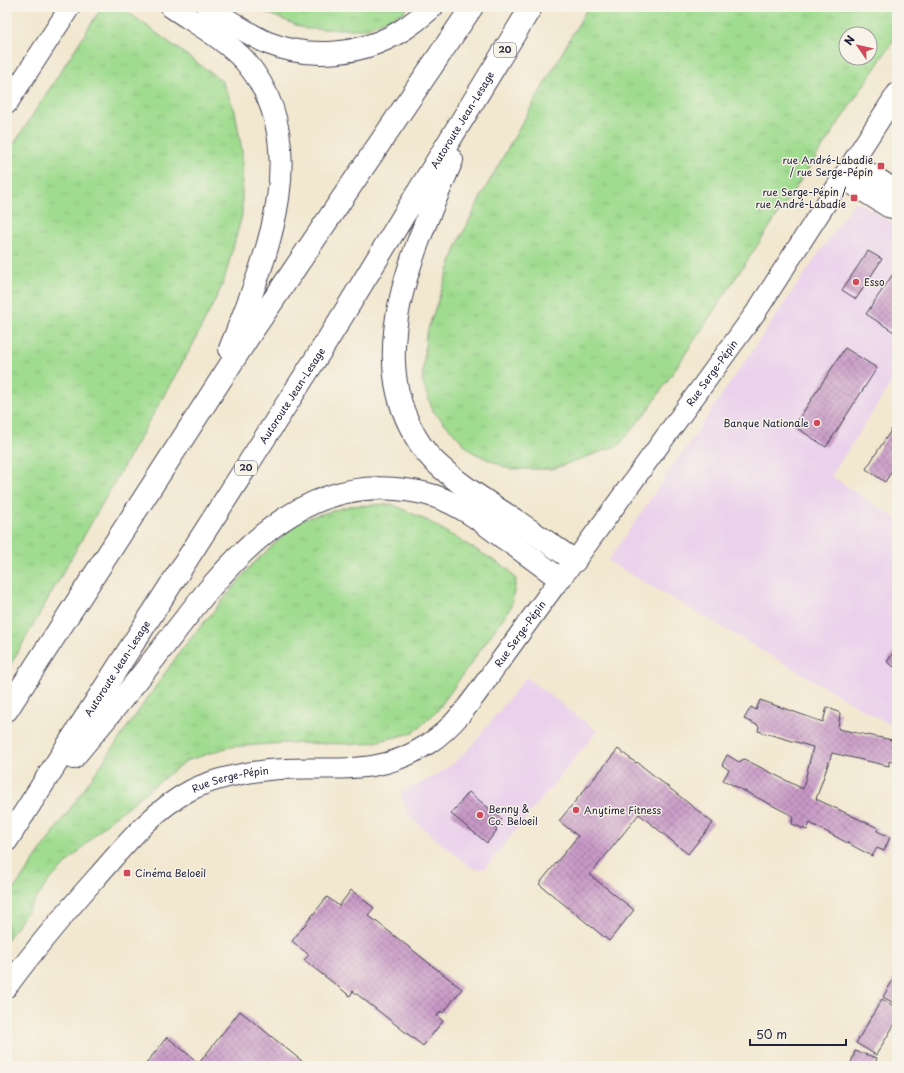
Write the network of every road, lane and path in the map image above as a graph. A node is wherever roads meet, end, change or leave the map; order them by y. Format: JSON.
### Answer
{"nodes":[{"id":1,"x":70,"y":7,"type":"edge"},
{"id":2,"x":172,"y":7,"type":"edge"},
{"id":3,"x":208,"y":7,"type":"edge"},
{"id":4,"x":432,"y":7,"type":"edge"},
{"id":5,"x":472,"y":7,"type":"edge"},
{"id":6,"x":531,"y":7,"type":"edge"},
{"id":7,"x":897,"y":93,"type":"edge"},
{"id":8,"x":479,"y":94,"type":"junction"},
{"id":9,"x":7,"y":104,"type":"edge"},
{"id":10,"x":853,"y":162,"type":"junction"},
{"id":11,"x":842,"y":178,"type":"junction"},
{"id":12,"x":897,"y":191,"type":"edge"},
{"id":13,"x":897,"y":209,"type":"edge"},
{"id":14,"x":213,"y":392,"type":"junction"},
{"id":15,"x":575,"y":561,"type":"junction"},
{"id":16,"x":560,"y":579,"type":"junction"},
{"id":17,"x":7,"y":710,"type":"edge"},
{"id":18,"x":8,"y":839,"type":"edge"},
{"id":19,"x":7,"y":987,"type":"edge"}],
"edges":[{"from":1,"to":9,"type":"street"},
{"from":2,"to":14,"type":"highway"},
{"from":3,"to":4,"type":"highway"},
{"from":5,"to":14,"type":"highway"},
{"from":6,"to":8,"type":"highway","name":"Autoroute Jean-Lesage","number":"20"},
{"from":7,"to":10,"type":"street","name":"Rue Serge-Pépin"},
{"from":8,"to":15,"type":"highway"},
{"from":8,"to":18,"type":"highway","name":"Autoroute Jean-Lesage","number":"20"},
{"from":10,"to":11,"type":"street","name":"Rue Serge-Pépin"},
{"from":10,"to":12,"type":"street"},
{"from":11,"to":13,"type":"street"},
{"from":11,"to":15,"type":"street","name":"Rue Serge-Pépin"},
{"from":14,"to":17,"type":"highway"},
{"from":15,"to":16,"type":"street","name":"Rue Serge-Pépin"},
{"from":16,"to":18,"type":"highway"},
{"from":16,"to":19,"type":"street","name":"Rue Serge-Pépin"}]}
